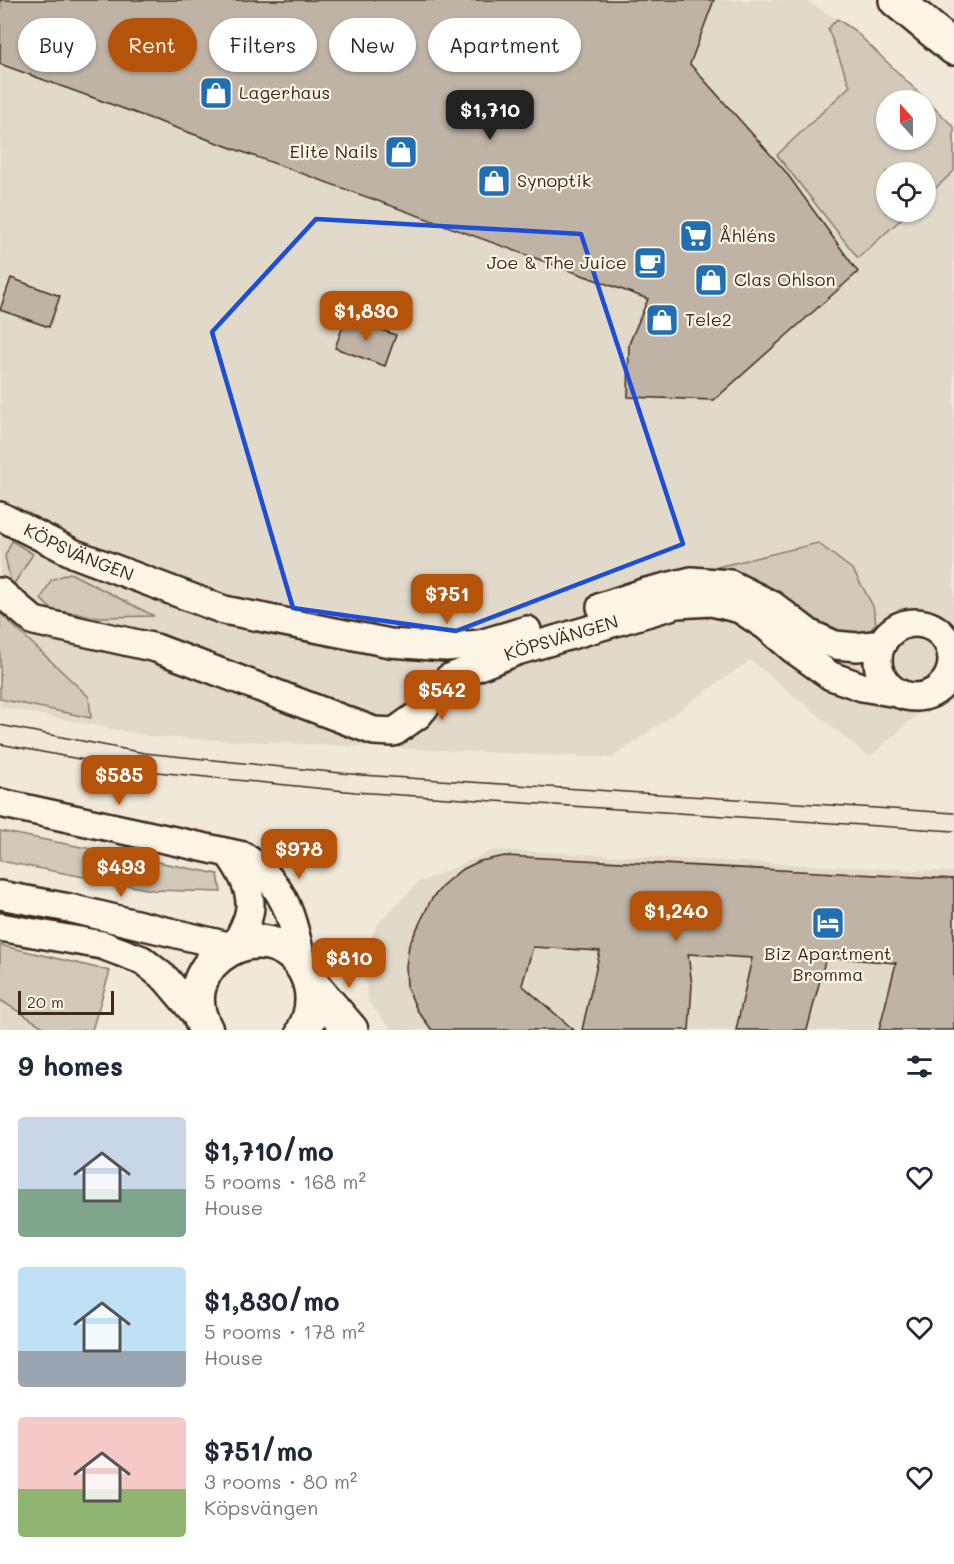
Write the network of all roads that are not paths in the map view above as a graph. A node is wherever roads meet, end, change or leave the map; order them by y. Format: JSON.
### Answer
{"nodes":[{"id":1,"x":896,"y":0,"type":"edge"},
{"id":2,"x":954,"y":48,"type":"edge"},
{"id":3,"x":0,"y":516,"type":"edge"},
{"id":4,"x":0,"y":592,"type":"edge"},
{"id":5,"x":882,"y":644,"type":"junction"},
{"id":6,"x":951,"y":644,"type":"edge"},
{"id":7,"x":951,"y":675,"type":"edge"},
{"id":8,"x":897,"y":693,"type":"junction"},
{"id":9,"x":0,"y":803,"type":"edge"},
{"id":10,"x":228,"y":853,"type":"junction"},
{"id":11,"x":0,"y":895,"type":"edge"},
{"id":12,"x":0,"y":927,"type":"edge"},
{"id":13,"x":234,"y":946,"type":"junction"},
{"id":14,"x":306,"y":974,"type":"junction"},
{"id":15,"x":202,"y":1024,"type":"edge"},
{"id":16,"x":304,"y":1030,"type":"edge"},
{"id":17,"x":351,"y":1030,"type":"edge"}],
"edges":[{"from":1,"to":2,"type":"street"},
{"from":3,"to":5,"type":"street","name":"KÖPSVÄNGEN"},
{"from":4,"to":8,"type":"street","name":"KÖPSVÄNGEN"},
{"from":5,"to":6,"type":"street","name":"KÖPSVÄNGEN"},
{"from":5,"to":8,"type":"street"},
{"from":6,"to":7,"type":"street","name":"KÖPSVÄNGEN"},
{"from":7,"to":8,"type":"street","name":"KÖPSVÄNGEN"},
{"from":9,"to":10,"type":"street"},
{"from":10,"to":13,"type":"street"},
{"from":10,"to":14,"type":"street"},
{"from":11,"to":13,"type":"street"},
{"from":12,"to":15,"type":"street"},
{"from":13,"to":14,"type":"street"},
{"from":13,"to":15,"type":"street"},
{"from":14,"to":16,"type":"street"},
{"from":14,"to":17,"type":"street"}]}
